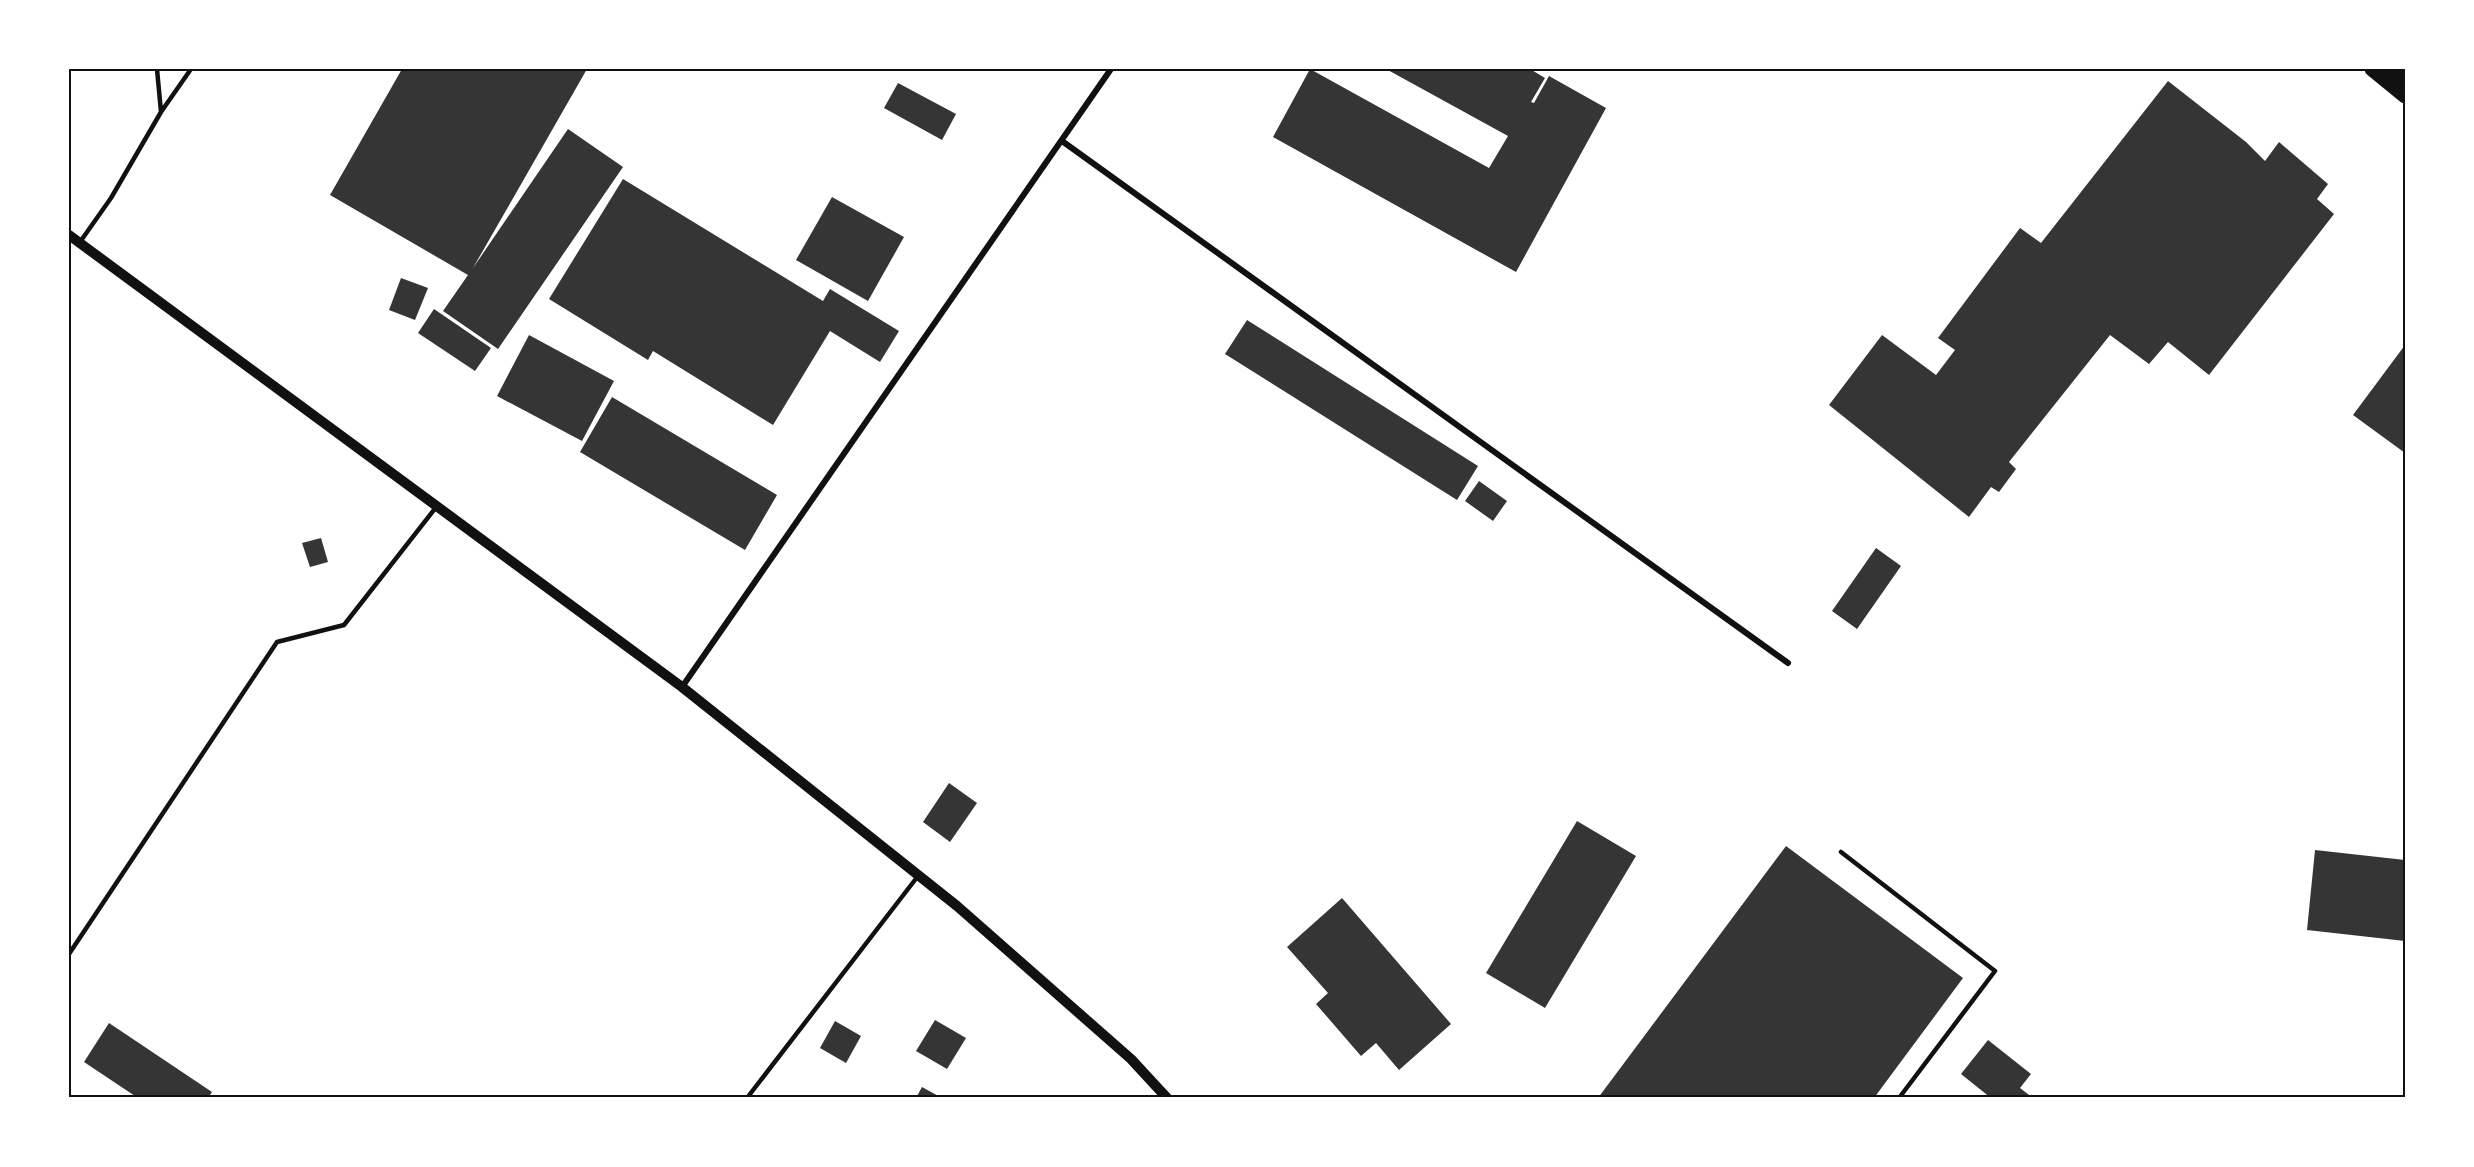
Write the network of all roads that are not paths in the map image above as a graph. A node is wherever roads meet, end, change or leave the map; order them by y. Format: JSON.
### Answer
{"nodes":[{"id":1,"x":157,"y":69,"type":"edge"},
{"id":2,"x":191,"y":69,"type":"edge"},
{"id":3,"x":1111,"y":69,"type":"edge"},
{"id":4,"x":2372,"y":69,"type":"edge"},
{"id":5,"x":2391,"y":69,"type":"edge"},
{"id":6,"x":2405,"y":78,"type":"edge"},
{"id":7,"x":2405,"y":96,"type":"edge"},
{"id":8,"x":161,"y":112,"type":"junction"},
{"id":9,"x":1062,"y":141,"type":"junction"},
{"id":10,"x":69,"y":234,"type":"edge"},
{"id":11,"x":80,"y":243,"type":"junction"},
{"id":12,"x":437,"y":506,"type":"junction"},
{"id":13,"x":1788,"y":663,"type":"dead end"},
{"id":14,"x":682,"y":687,"type":"junction"},
{"id":15,"x":1841,"y":852,"type":"dead end"},
{"id":16,"x":918,"y":876,"type":"junction"},
{"id":17,"x":69,"y":954,"type":"edge"},
{"id":18,"x":747,"y":1098,"type":"edge"},
{"id":19,"x":1167,"y":1098,"type":"edge"},
{"id":20,"x":1899,"y":1098,"type":"edge"}],
"edges":[{"from":1,"to":8,"type":"lane"},
{"from":2,"to":8,"type":"lane"},
{"from":3,"to":9,"type":"street"},
{"from":4,"to":7,"type":"main road"},
{"from":5,"to":6,"type":"highway"},
{"from":8,"to":11,"type":"lane"},
{"from":9,"to":13,"type":"street"},
{"from":9,"to":14,"type":"street"},
{"from":10,"to":11,"type":"street"},
{"from":11,"to":12,"type":"street"},
{"from":12,"to":14,"type":"street"},
{"from":12,"to":17,"type":"lane"},
{"from":14,"to":16,"type":"street"},
{"from":15,"to":20,"type":"lane"},
{"from":16,"to":18,"type":"lane"},
{"from":16,"to":19,"type":"street"}]}
